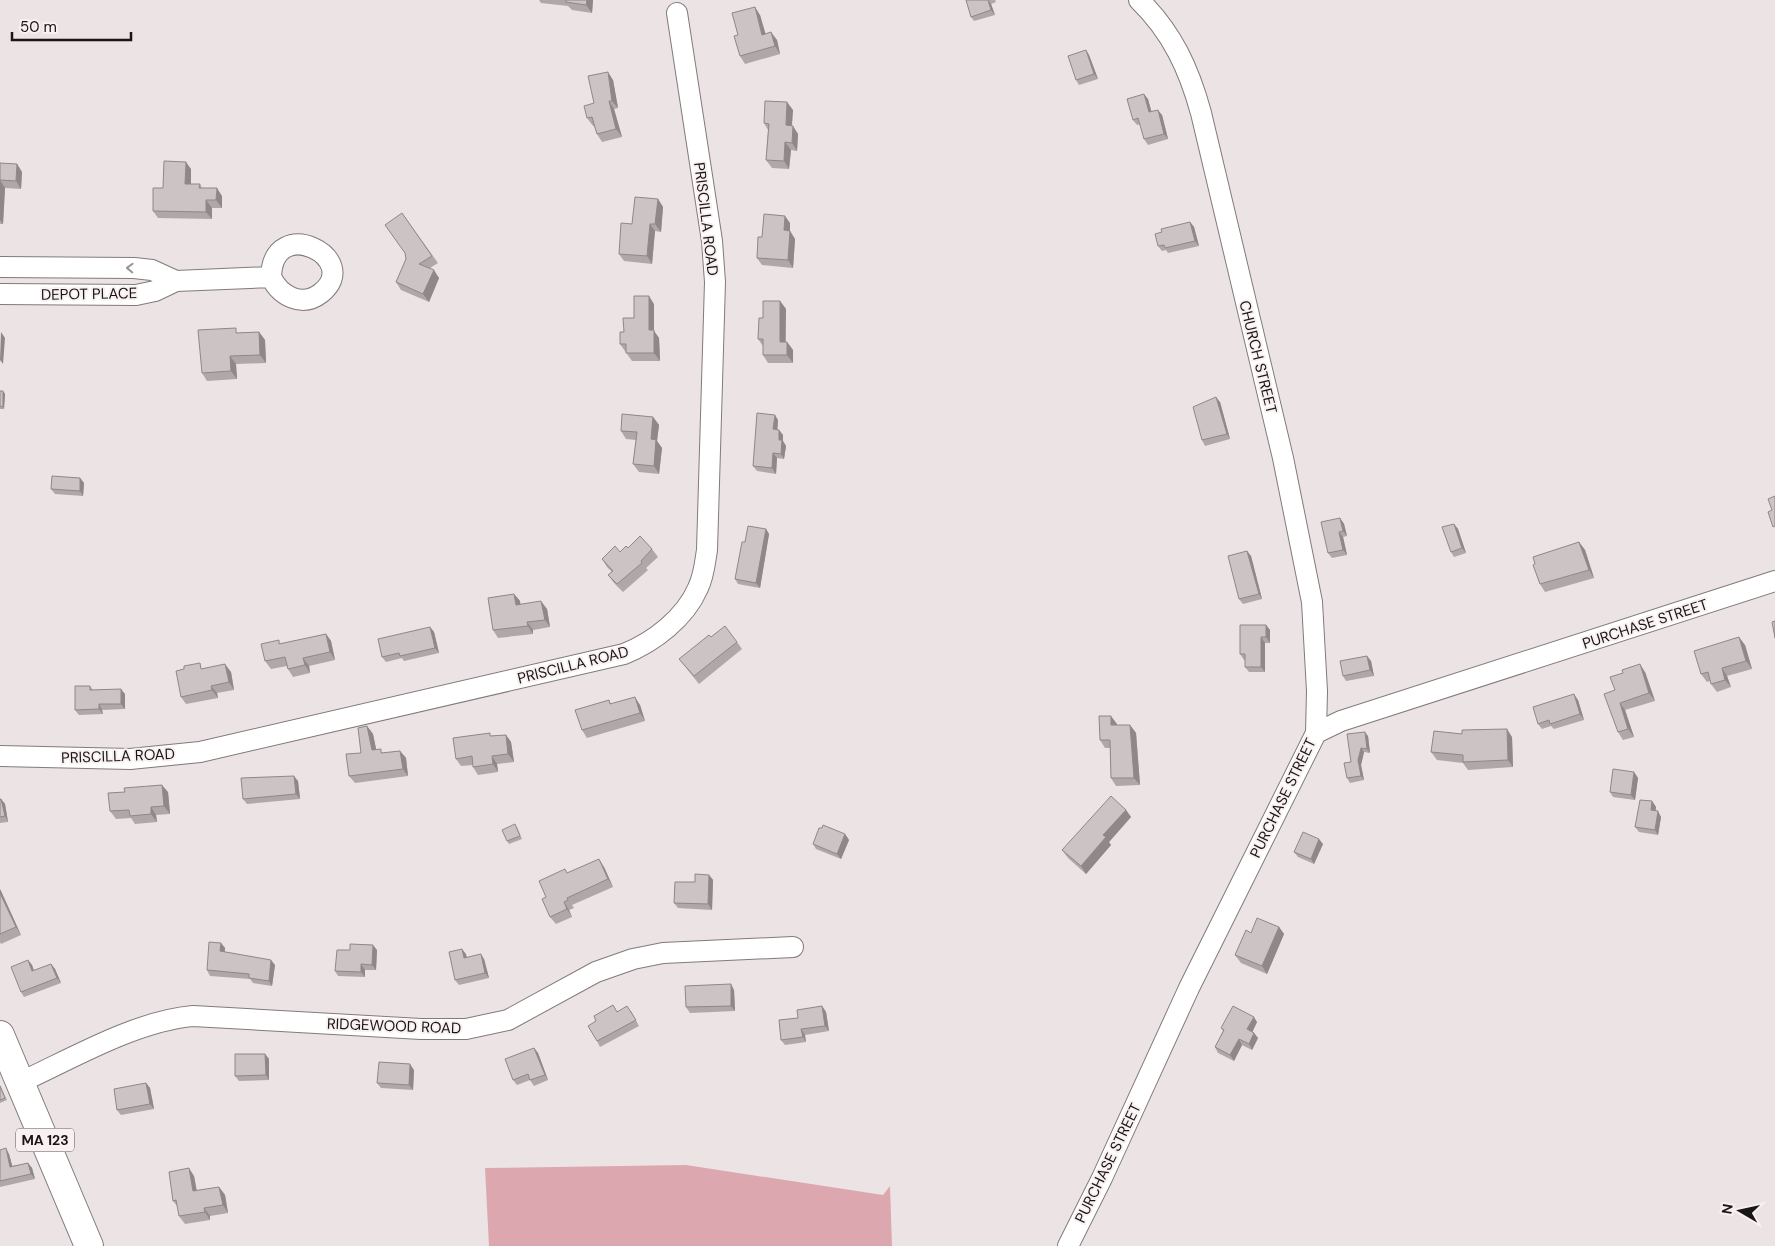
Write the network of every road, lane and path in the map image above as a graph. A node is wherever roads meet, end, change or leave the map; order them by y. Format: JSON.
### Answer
{"nodes":[{"id":1,"x":1139,"y":0,"type":"edge"},
{"id":2,"x":677,"y":13,"type":"dead end"},
{"id":3,"x":0,"y":267,"type":"edge"},
{"id":4,"x":271,"y":277,"type":"dead end"},
{"id":5,"x":176,"y":281,"type":"junction"},
{"id":6,"x":0,"y":294,"type":"edge"},
{"id":7,"x":1775,"y":581,"type":"edge"},
{"id":8,"x":1316,"y":733,"type":"junction"},
{"id":9,"x":0,"y":756,"type":"edge"},
{"id":10,"x":794,"y":947,"type":"dead end"},
{"id":11,"x":0,"y":1035,"type":"edge"},
{"id":12,"x":21,"y":1082,"type":"junction"},
{"id":13,"x":82,"y":1244,"type":"edge"},
{"id":14,"x":1068,"y":1246,"type":"edge"}],
"edges":[{"from":1,"to":8,"type":"street","name":"CHURCH STREET"},
{"from":2,"to":9,"type":"street","name":"PRISCILLA ROAD"},
{"from":5,"to":3,"type":"street","name":"DEPOT PLACE","one_way":true},
{"from":4,"to":5,"type":"street","name":"DEPOT PLACE"},
{"from":5,"to":6,"type":"street","name":"DEPOT PLACE"},
{"from":7,"to":8,"type":"street","name":"PURCHASE STREET"},
{"from":8,"to":14,"type":"street","name":"PURCHASE STREET"},
{"from":10,"to":12,"type":"street","name":"RIDGEWOOD ROAD"},
{"from":11,"to":12,"type":"highway","number":"MA 123"},
{"from":12,"to":13,"type":"highway","number":"MA 123"}]}
